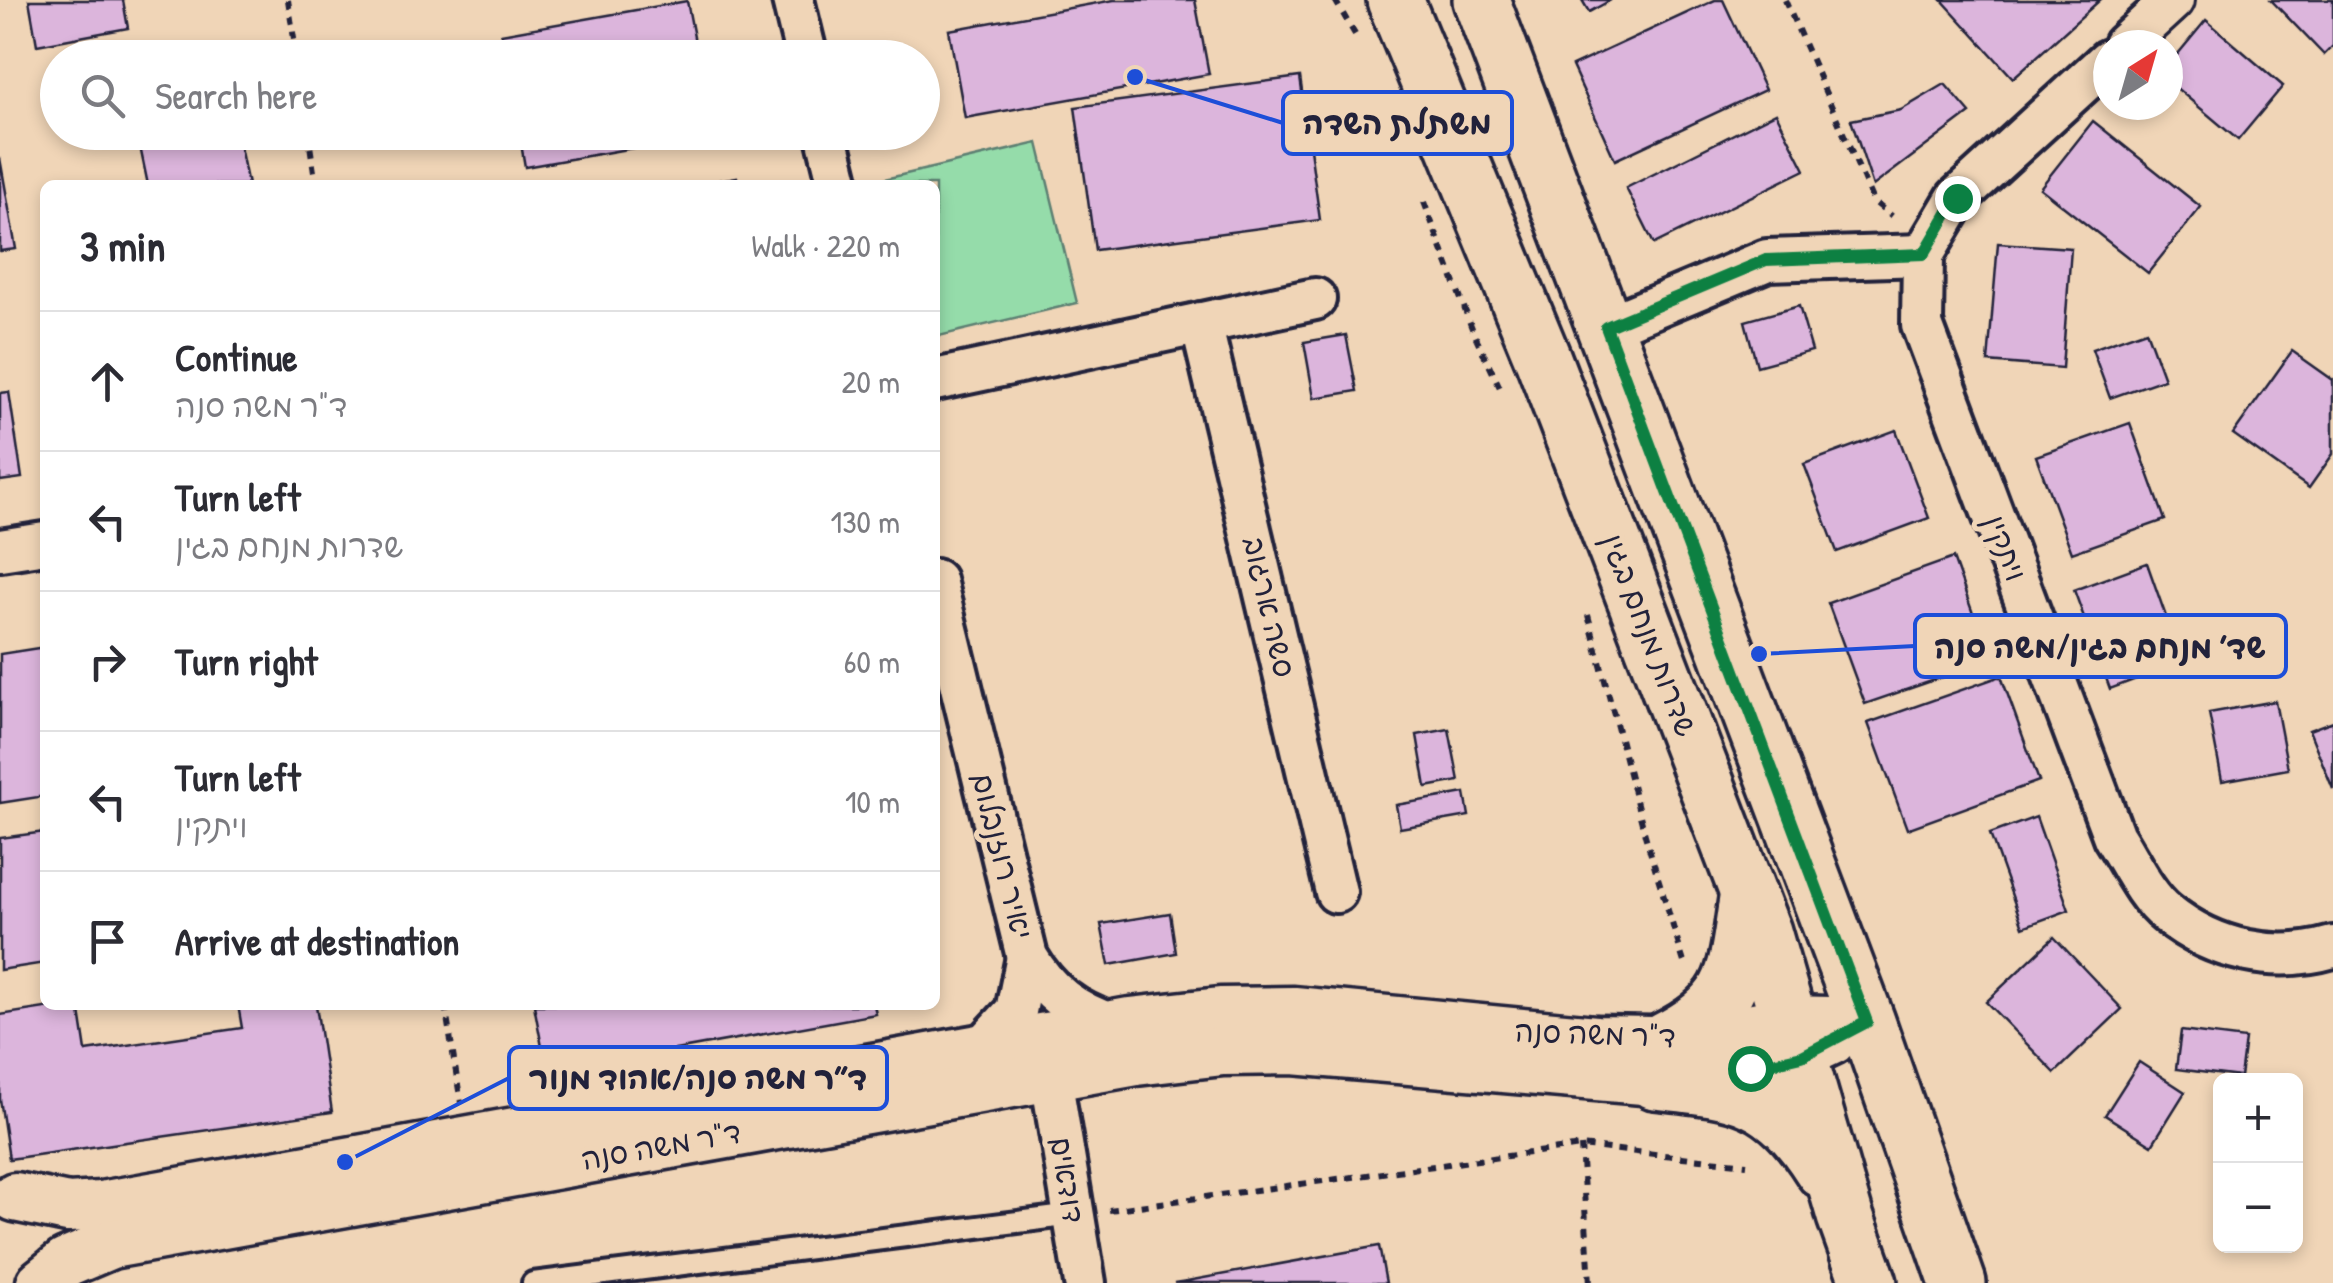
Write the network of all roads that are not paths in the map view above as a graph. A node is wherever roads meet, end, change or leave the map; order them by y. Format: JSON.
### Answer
{"nodes":[{"id":1,"x":793,"y":0,"type":"edge"},
{"id":2,"x":1395,"y":0,"type":"edge"},
{"id":3,"x":1481,"y":0,"type":"edge"},
{"id":4,"x":2173,"y":0,"type":"edge"},
{"id":5,"x":2140,"y":30,"type":"edge"},
{"id":6,"x":803,"y":40,"type":"edge"},
{"id":7,"x":2093,"y":74,"type":"edge"},
{"id":8,"x":830,"y":150,"type":"edge"},
{"id":9,"x":837,"y":180,"type":"edge"},
{"id":10,"x":1927,"y":249,"type":"junction"},
{"id":11,"x":1315,"y":298,"type":"dead end"},
{"id":12,"x":1202,"y":323,"type":"junction"},
{"id":13,"x":1606,"y":327,"type":"junction"},
{"id":14,"x":940,"y":379,"type":"edge"},
{"id":15,"x":40,"y":543,"type":"edge"},
{"id":16,"x":0,"y":550,"type":"edge"},
{"id":17,"x":940,"y":600,"type":"edge"},
{"id":18,"x":1748,"y":891,"type":"junction"},
{"id":19,"x":1336,"y":892,"type":"dead end"},
{"id":20,"x":2333,"y":947,"type":"edge"},
{"id":21,"x":1027,"y":957,"type":"junction"},
{"id":22,"x":1867,"y":1022,"type":"junction"},
{"id":23,"x":1113,"y":1025,"type":"junction"},
{"id":24,"x":1796,"y":1038,"type":"junction"},
{"id":25,"x":981,"y":1048,"type":"junction"},
{"id":26,"x":1660,"y":1060,"type":"junction"},
{"id":27,"x":1051,"y":1076,"type":"junction"},
{"id":28,"x":8,"y":1193,"type":"edge"},
{"id":29,"x":1840,"y":1197,"type":"junction"},
{"id":30,"x":1073,"y":1215,"type":"junction"},
{"id":31,"x":40,"y":1283,"type":"edge"},
{"id":32,"x":534,"y":1283,"type":"edge"},
{"id":33,"x":1085,"y":1283,"type":"edge"},
{"id":34,"x":1869,"y":1283,"type":"edge"},
{"id":35,"x":1958,"y":1283,"type":"edge"}],
"edges":[{"from":1,"to":6,"type":"street"},
{"from":2,"to":18,"type":"main road","name":"שדרות מנחם בגין"},
{"from":3,"to":13,"type":"main road"},
{"from":4,"to":5,"type":"street"},
{"from":7,"to":10,"type":"street","name":"ויתקין"},
{"from":8,"to":9,"type":"street"},
{"from":10,"to":13,"type":"street"},
{"from":10,"to":20,"type":"street","name":"ויתקין"},
{"from":11,"to":12,"type":"street"},
{"from":12,"to":14,"type":"street"},
{"from":12,"to":19,"type":"street","name":"סשה ארגוב"},
{"from":13,"to":22,"type":"main road"},
{"from":15,"to":16,"type":"street"},
{"from":17,"to":21,"type":"street","name":"יאיר רוזנבלום"},
{"from":18,"to":24,"type":"main road","name":"שדרות מנחם בגין"},
{"from":18,"to":26,"type":"main road"},
{"from":21,"to":23,"type":"street","name":"יאיר רוזנבלום"},
{"from":21,"to":25,"type":"street","name":"יאיר רוזנבלום"},
{"from":22,"to":24,"type":"street","name":"ד\"ר משה סנה"},
{"from":22,"to":35,"type":"main road"},
{"from":23,"to":25,"type":"street","name":"ד\"ר משה סנה"},
{"from":23,"to":26,"type":"street","name":"ד\"ר משה סנה"},
{"from":24,"to":26,"type":"street","name":"ד\"ר משה סנה"},
{"from":24,"to":29,"type":"main road","name":"שדרות מנחם בגין"},
{"from":25,"to":28,"type":"street","name":"ד\"ר משה סנה"},
{"from":26,"to":27,"type":"street","name":"ד\"ר משה סנה"},
{"from":26,"to":29,"type":"main road"},
{"from":27,"to":30,"type":"street","name":"דודאים"},
{"from":27,"to":31,"type":"street","name":"ד\"ר משה סנה"},
{"from":28,"to":31,"type":"street"},
{"from":29,"to":34,"type":"main road","name":"שדרות מנחם בגין"},
{"from":30,"to":32,"type":"lane"},
{"from":30,"to":33,"type":"street","name":"דודאים"}]}
